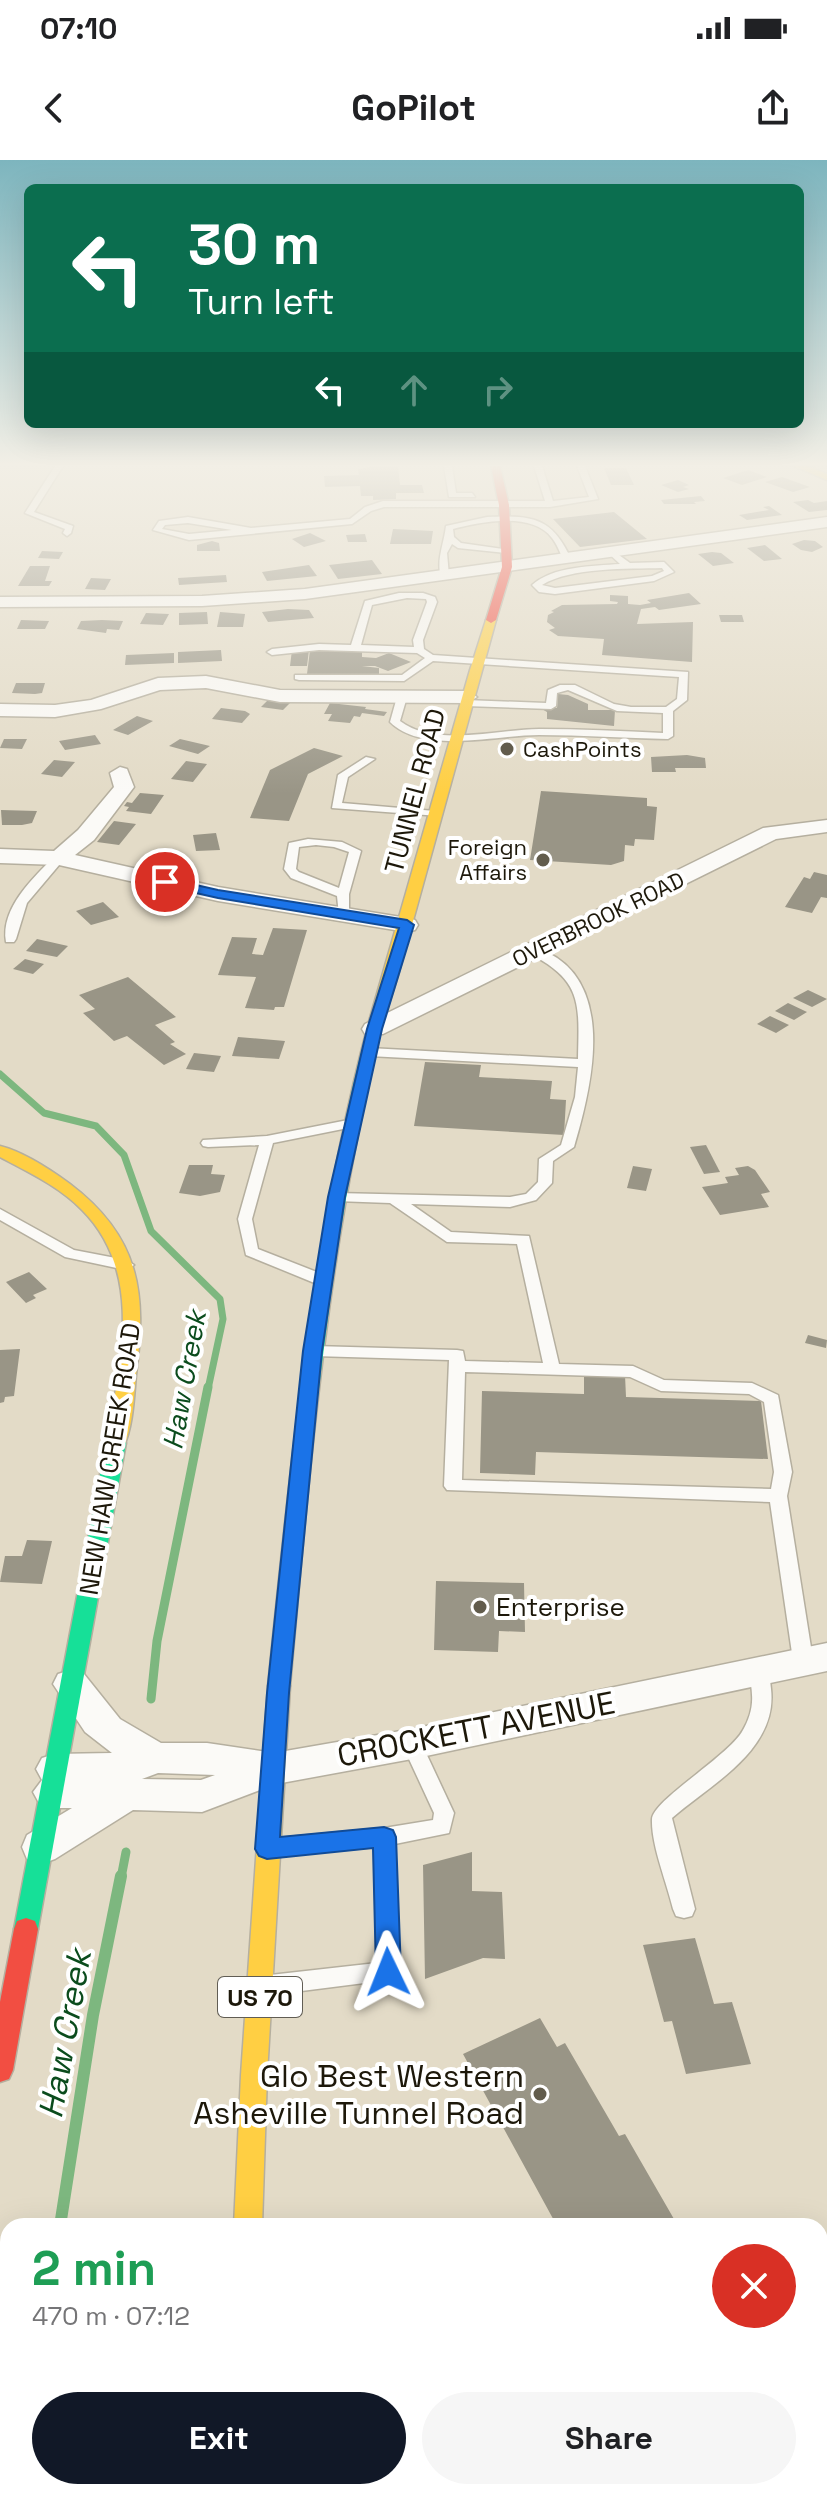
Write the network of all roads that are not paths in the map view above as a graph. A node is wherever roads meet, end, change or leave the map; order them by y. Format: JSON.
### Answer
{"nodes":[{"id":1,"x":447,"y":575,"type":"edge"},
{"id":2,"x":502,"y":575,"type":"edge"},
{"id":3,"x":566,"y":575,"type":"edge"},
{"id":4,"x":662,"y":575,"type":"edge"},
{"id":5,"x":444,"y":576,"type":"joint"},
{"id":6,"x":0,"y":602,"type":"edge"},
{"id":7,"x":355,"y":648,"type":"junction"},
{"id":8,"x":419,"y":650,"type":"junction"},
{"id":9,"x":272,"y":652,"type":"dead end"},
{"id":10,"x":431,"y":658,"type":"junction"},
{"id":11,"x":478,"y":661,"type":"junction"},
{"id":12,"x":299,"y":677,"type":"dead end"},
{"id":13,"x":402,"y":697,"type":"junction"},
{"id":14,"x":466,"y":700,"type":"junction"},
{"id":15,"x":525,"y":705,"type":"junction"},
{"id":16,"x":0,"y":710,"type":"edge"},
{"id":17,"x":668,"y":710,"type":"junction"},
{"id":18,"x":524,"y":734,"type":"junction"},
{"id":19,"x":456,"y":737,"type":"junction"},
{"id":20,"x":370,"y":759,"type":"dead end"},
{"id":21,"x":120,"y":773,"type":"dead end"},
{"id":22,"x":435,"y":814,"type":"junction"},
{"id":23,"x":827,"y":826,"type":"edge"},
{"id":24,"x":0,"y":856,"type":"edge"},
{"id":25,"x":59,"y":858,"type":"junction"},
{"id":26,"x":344,"y":904,"type":"junction"},
{"id":27,"x":407,"y":925,"type":"junction"},
{"id":28,"x":10,"y":939,"type":"dead end"},
{"id":29,"x":534,"y":951,"type":"junction"},
{"id":30,"x":372,"y":1041,"type":"junction"},
{"id":31,"x":585,"y":1063,"type":"junction"},
{"id":32,"x":353,"y":1123,"type":"junction"},
{"id":33,"x":267,"y":1140,"type":"junction"},
{"id":34,"x":208,"y":1143,"type":"dead end"},
{"id":35,"x":0,"y":1151,"type":"edge"},
{"id":36,"x":336,"y":1197,"type":"junction"},
{"id":37,"x":394,"y":1199,"type":"junction"},
{"id":38,"x":0,"y":1214,"type":"edge"},
{"id":39,"x":127,"y":1265,"type":"junction"},
{"id":40,"x":324,"y":1281,"type":"junction"},
{"id":41,"x":313,"y":1351,"type":"junction"},
{"id":42,"x":457,"y":1361,"type":"junction"},
{"id":43,"x":552,"y":1369,"type":"junction"},
{"id":44,"x":778,"y":1496,"type":"junction"},
{"id":45,"x":815,"y":1659,"type":"edge"},
{"id":46,"x":759,"y":1670,"type":"junction"},
{"id":47,"x":71,"y":1684,"type":"junction"},
{"id":48,"x":412,"y":1744,"type":"junction"},
{"id":49,"x":158,"y":1758,"type":"junction"},
{"id":50,"x":273,"y":1769,"type":"junction"},
{"id":51,"x":54,"y":1781,"type":"junction"},
{"id":52,"x":127,"y":1794,"type":"junction"},
{"id":53,"x":384,"y":1837,"type":"junction"},
{"id":54,"x":41,"y":1847,"type":"junction"},
{"id":55,"x":267,"y":1849,"type":"junction"},
{"id":56,"x":684,"y":1909,"type":"dead end"},
{"id":57,"x":260,"y":1986,"type":"junction"},
{"id":58,"x":0,"y":2070,"type":"edge"},
{"id":59,"x":248,"y":2218,"type":"edge"}],
"edges":[{"from":1,"to":5,"type":"street"},
{"from":2,"to":11,"type":"main road","name":"TUNNEL ROAD","number":"US 70"},
{"from":3,"to":4,"type":"lane"},
{"from":5,"to":6,"type":"street"},
{"from":7,"to":8,"type":"lane"},
{"from":7,"to":8,"type":"lane"},
{"from":7,"to":9,"type":"lane"},
{"from":8,"to":10,"type":"lane"},
{"from":10,"to":11,"type":"lane"},
{"from":10,"to":12,"type":"lane"},
{"from":11,"to":14,"type":"main road","name":"TUNNEL ROAD","number":"US 70"},
{"from":11,"to":17,"type":"lane"},
{"from":13,"to":14,"type":"street"},
{"from":13,"to":16,"type":"street"},
{"from":13,"to":19,"type":"lane"},
{"from":14,"to":15,"type":"lane"},
{"from":14,"to":19,"type":"main road","name":"TUNNEL ROAD","number":"US 70"},
{"from":15,"to":17,"type":"lane"},
{"from":15,"to":18,"type":"lane"},
{"from":17,"to":18,"type":"lane"},
{"from":18,"to":19,"type":"lane"},
{"from":19,"to":22,"type":"main road","name":"TUNNEL ROAD","number":"US 70"},
{"from":20,"to":22,"type":"lane"},
{"from":21,"to":25,"type":"street"},
{"from":22,"to":27,"type":"main road","name":"TUNNEL ROAD","number":"US 70"},
{"from":23,"to":29,"type":"street","name":"OVERBROOK ROAD"},
{"from":24,"to":25,"type":"street"},
{"from":25,"to":26,"type":"street"},
{"from":25,"to":28,"type":"lane"},
{"from":26,"to":26,"type":"lane"},
{"from":26,"to":27,"type":"street"},
{"from":27,"to":30,"type":"main road","name":"TUNNEL ROAD","number":"US 70"},
{"from":29,"to":30,"type":"street","name":"OVERBROOK ROAD"},
{"from":29,"to":31,"type":"lane"},
{"from":30,"to":31,"type":"lane"},
{"from":30,"to":32,"type":"main road","name":"TUNNEL ROAD","number":"US 70"},
{"from":31,"to":37,"type":"lane"},
{"from":32,"to":33,"type":"lane"},
{"from":32,"to":36,"type":"main road","name":"TUNNEL ROAD","number":"US 70"},
{"from":33,"to":34,"type":"lane"},
{"from":33,"to":40,"type":"lane"},
{"from":35,"to":39,"type":"main road","name":"NEW HAW CREEK ROAD"},
{"from":36,"to":37,"type":"lane"},
{"from":36,"to":40,"type":"main road","name":"TUNNEL ROAD","number":"US 70"},
{"from":37,"to":43,"type":"lane"},
{"from":38,"to":39,"type":"lane"},
{"from":39,"to":47,"type":"main road","name":"NEW HAW CREEK ROAD"},
{"from":40,"to":41,"type":"main road","name":"TUNNEL ROAD","number":"US 70"},
{"from":41,"to":42,"type":"lane"},
{"from":41,"to":50,"type":"main road","name":"TUNNEL ROAD","number":"US 70"},
{"from":42,"to":43,"type":"lane"},
{"from":42,"to":44,"type":"lane"},
{"from":43,"to":44,"type":"lane"},
{"from":44,"to":45,"type":"lane"},
{"from":45,"to":46,"type":"street","name":"CROCKETT AVENUE"},
{"from":46,"to":48,"type":"street","name":"CROCKETT AVENUE"},
{"from":46,"to":56,"type":"lane"},
{"from":47,"to":49,"type":"street"},
{"from":47,"to":51,"type":"main road","name":"NEW HAW CREEK ROAD"},
{"from":48,"to":50,"type":"street","name":"CROCKETT AVENUE"},
{"from":48,"to":53,"type":"lane"},
{"from":49,"to":50,"type":"street"},
{"from":49,"to":51,"type":"street"},
{"from":50,"to":52,"type":"street","name":"CROCKETT AVENUE"},
{"from":50,"to":55,"type":"main road","name":"TUNNEL ROAD","number":"US 70"},
{"from":51,"to":52,"type":"street","name":"CROCKETT AVENUE"},
{"from":51,"to":54,"type":"main road","name":"NEW HAW CREEK ROAD"},
{"from":52,"to":54,"type":"street"},
{"from":53,"to":55,"type":"lane"},
{"from":53,"to":57,"type":"lane"},
{"from":54,"to":58,"type":"main road","name":"NEW HAW CREEK ROAD"},
{"from":55,"to":57,"type":"main road","name":"TUNNEL ROAD","number":"US 70"},
{"from":57,"to":59,"type":"main road","name":"TUNNEL ROAD","number":"US 70"}]}
